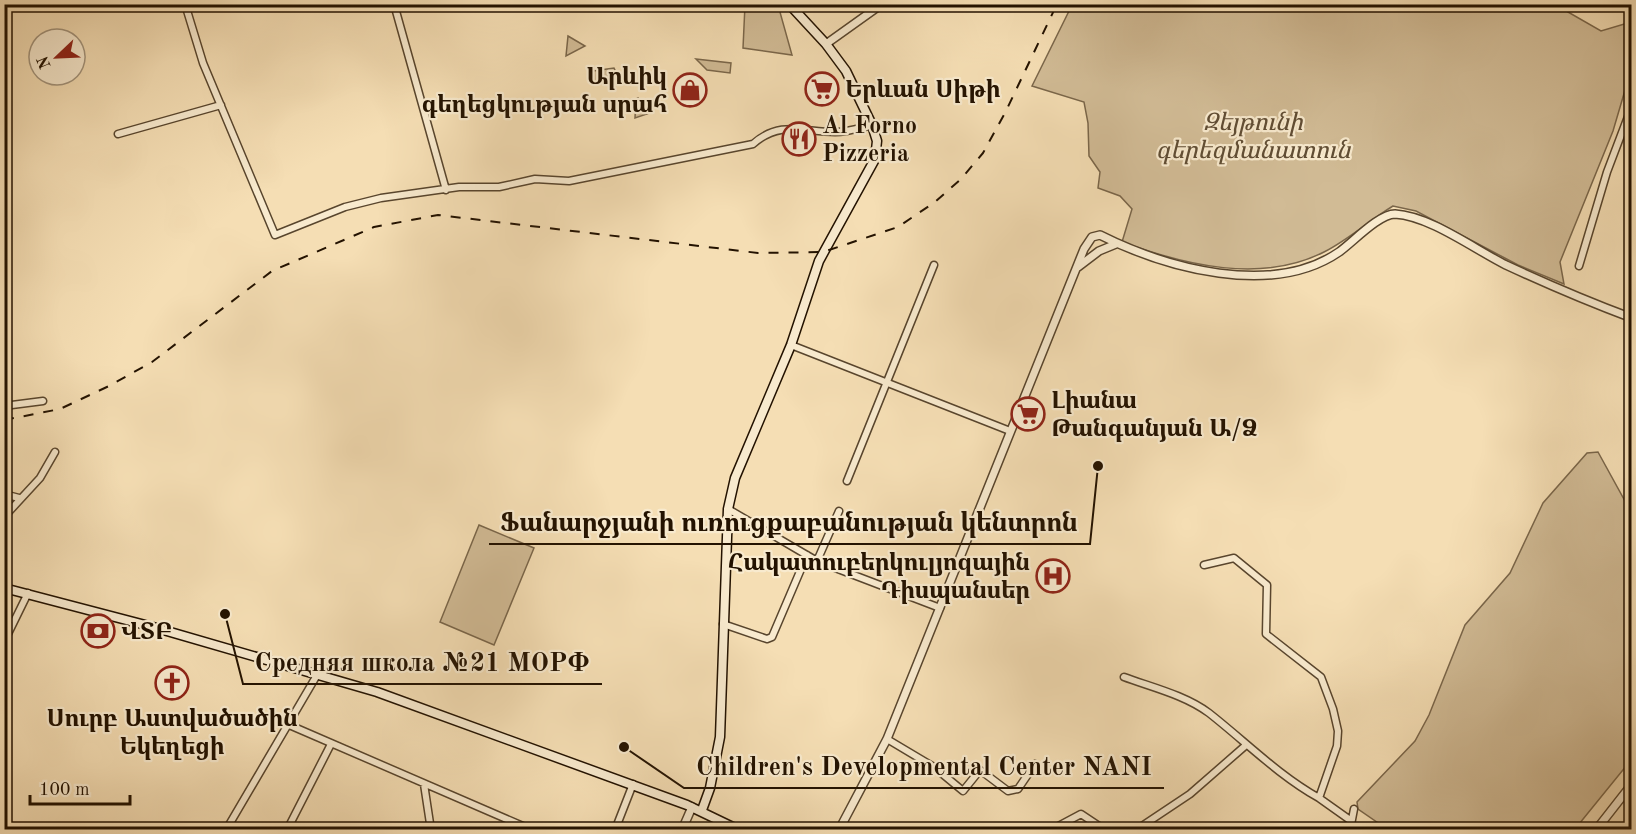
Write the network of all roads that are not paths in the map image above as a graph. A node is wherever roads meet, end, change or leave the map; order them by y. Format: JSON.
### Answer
{"nodes":[{"id":1,"x":185,"y":4,"type":"edge"},
{"id":2,"x":394,"y":4,"type":"edge"},
{"id":3,"x":789,"y":4,"type":"edge"},
{"id":4,"x":882,"y":4,"type":"edge"},
{"id":5,"x":826,"y":44,"type":"junction"},
{"id":6,"x":221,"y":105,"type":"junction"},
{"id":7,"x":1632,"y":106,"type":"edge"},
{"id":8,"x":872,"y":125,"type":"junction"},
{"id":9,"x":118,"y":134,"type":"dead end"},
{"id":10,"x":446,"y":190,"type":"junction"},
{"id":11,"x":1116,"y":244,"type":"junction"},
{"id":12,"x":934,"y":265,"type":"dead end"},
{"id":13,"x":1579,"y":266,"type":"dead end"},
{"id":14,"x":1078,"y":267,"type":"junction"},
{"id":15,"x":1632,"y":318,"type":"edge"},
{"id":16,"x":791,"y":345,"type":"junction"},
{"id":17,"x":887,"y":382,"type":"junction"},
{"id":18,"x":43,"y":400,"type":"dead end"},
{"id":19,"x":4,"y":406,"type":"edge"},
{"id":20,"x":1010,"y":431,"type":"junction"},
{"id":21,"x":55,"y":452,"type":"dead end"},
{"id":22,"x":847,"y":481,"type":"dead end"},
{"id":23,"x":4,"y":494,"type":"edge"},
{"id":24,"x":19,"y":498,"type":"junction"},
{"id":25,"x":728,"y":509,"type":"junction"},
{"id":26,"x":838,"y":511,"type":"dead end"},
{"id":27,"x":4,"y":517,"type":"edge"},
{"id":28,"x":807,"y":555,"type":"junction"},
{"id":29,"x":818,"y":561,"type":"junction"},
{"id":30,"x":1204,"y":565,"type":"dead end"},
{"id":31,"x":4,"y":588,"type":"edge"},
{"id":32,"x":28,"y":593,"type":"junction"},
{"id":33,"x":940,"y":608,"type":"junction"},
{"id":34,"x":723,"y":624,"type":"junction"},
{"id":35,"x":4,"y":642,"type":"edge"},
{"id":36,"x":317,"y":675,"type":"junction"},
{"id":37,"x":1124,"y":677,"type":"dead end"},
{"id":38,"x":287,"y":724,"type":"junction"},
{"id":39,"x":887,"y":739,"type":"junction"},
{"id":40,"x":331,"y":744,"type":"junction"},
{"id":41,"x":1245,"y":746,"type":"junction"},
{"id":42,"x":1035,"y":764,"type":"dead end"},
{"id":43,"x":424,"y":784,"type":"junction"},
{"id":44,"x":633,"y":784,"type":"junction"},
{"id":45,"x":1632,"y":786,"type":"edge"},
{"id":46,"x":1319,"y":798,"type":"junction"},
{"id":47,"x":692,"y":807,"type":"junction"},
{"id":48,"x":1353,"y":809,"type":"dead end"},
{"id":49,"x":702,"y":810,"type":"junction"},
{"id":50,"x":1350,"y":820,"type":"junction"},
{"id":51,"x":226,"y":830,"type":"edge"},
{"id":52,"x":287,"y":830,"type":"edge"},
{"id":53,"x":431,"y":830,"type":"edge"},
{"id":54,"x":532,"y":830,"type":"edge"},
{"id":55,"x":615,"y":830,"type":"edge"},
{"id":56,"x":682,"y":830,"type":"edge"},
{"id":57,"x":739,"y":830,"type":"edge"},
{"id":58,"x":839,"y":830,"type":"edge"},
{"id":59,"x":1051,"y":830,"type":"edge"},
{"id":60,"x":1105,"y":830,"type":"edge"},
{"id":61,"x":1136,"y":830,"type":"edge"},
{"id":62,"x":1350,"y":830,"type":"edge"},
{"id":63,"x":1598,"y":830,"type":"edge"}],
"edges":[{"from":1,"to":6,"type":"street"},
{"from":2,"to":10,"type":"street"},
{"from":3,"to":5,"type":"main road"},
{"from":4,"to":5,"type":"street"},
{"from":5,"to":8,"type":"main road"},
{"from":6,"to":9,"type":"street"},
{"from":6,"to":10,"type":"street"},
{"from":7,"to":13,"type":"street"},
{"from":8,"to":10,"type":"street"},
{"from":8,"to":16,"type":"main road"},
{"from":11,"to":14,"type":"street"},
{"from":11,"to":14,"type":"street"},
{"from":11,"to":15,"type":"street"},
{"from":12,"to":17,"type":"street"},
{"from":14,"to":20,"type":"street"},
{"from":16,"to":17,"type":"street"},
{"from":16,"to":25,"type":"main road"},
{"from":17,"to":20,"type":"street"},
{"from":17,"to":22,"type":"street"},
{"from":18,"to":19,"type":"street"},
{"from":20,"to":33,"type":"street"},
{"from":21,"to":24,"type":"street"},
{"from":23,"to":24,"type":"street"},
{"from":24,"to":27,"type":"street"},
{"from":25,"to":28,"type":"street"},
{"from":25,"to":34,"type":"main road"},
{"from":26,"to":29,"type":"street"},
{"from":28,"to":29,"type":"street"},
{"from":28,"to":34,"type":"street"},
{"from":29,"to":33,"type":"street"},
{"from":30,"to":46,"type":"street"},
{"from":31,"to":32,"type":"main road"},
{"from":32,"to":35,"type":"street"},
{"from":32,"to":36,"type":"main road"},
{"from":33,"to":39,"type":"street"},
{"from":34,"to":49,"type":"main road"},
{"from":36,"to":38,"type":"street"},
{"from":36,"to":44,"type":"main road"},
{"from":37,"to":41,"type":"street"},
{"from":38,"to":40,"type":"street"},
{"from":38,"to":51,"type":"street"},
{"from":39,"to":42,"type":"street"},
{"from":39,"to":58,"type":"street"},
{"from":40,"to":43,"type":"street"},
{"from":40,"to":52,"type":"street"},
{"from":41,"to":46,"type":"street"},
{"from":41,"to":61,"type":"street"},
{"from":43,"to":53,"type":"street"},
{"from":43,"to":54,"type":"street"},
{"from":44,"to":47,"type":"main road"},
{"from":44,"to":55,"type":"street"},
{"from":45,"to":63,"type":"street"},
{"from":46,"to":50,"type":"street"},
{"from":47,"to":49,"type":"main road"},
{"from":47,"to":56,"type":"street"},
{"from":48,"to":50,"type":"street"},
{"from":49,"to":57,"type":"main road"},
{"from":50,"to":62,"type":"street"},
{"from":59,"to":60,"type":"street"}]}
